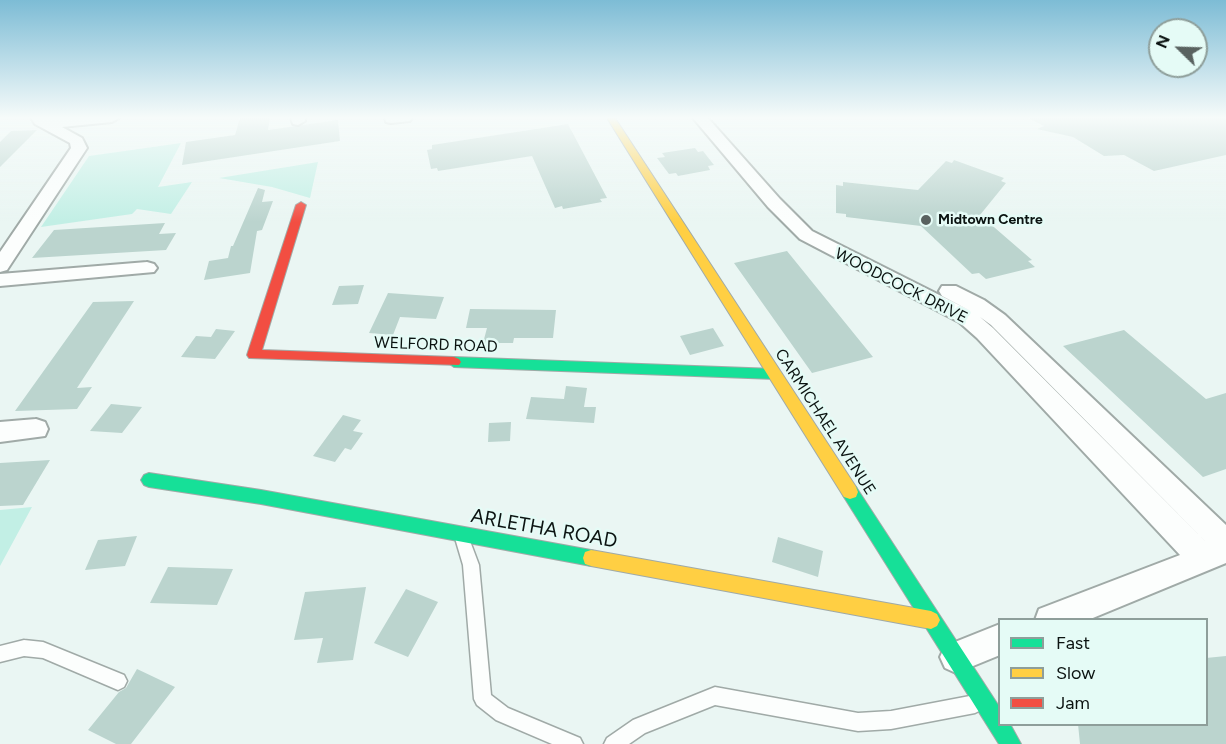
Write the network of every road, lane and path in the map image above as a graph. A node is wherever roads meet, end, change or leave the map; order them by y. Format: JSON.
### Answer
{"nodes":[{"id":1,"x":77,"y":153,"type":"edge"},
{"id":2,"x":633,"y":153,"type":"edge"},
{"id":3,"x":730,"y":153,"type":"edge"},
{"id":4,"x":749,"y":153,"type":"edge"},
{"id":5,"x":301,"y":205,"type":"dead end"},
{"id":6,"x":0,"y":266,"type":"edge"},
{"id":7,"x":147,"y":268,"type":"dead end"},
{"id":8,"x":0,"y":280,"type":"edge"},
{"id":9,"x":775,"y":374,"type":"junction"},
{"id":10,"x":36,"y":429,"type":"dead end"},
{"id":11,"x":0,"y":432,"type":"edge"},
{"id":12,"x":149,"y":480,"type":"dead end"},
{"id":13,"x":460,"y":533,"type":"junction"},
{"id":14,"x":1218,"y":551,"type":"edge"},
{"id":15,"x":1055,"y":618,"type":"edge"},
{"id":16,"x":931,"y":620,"type":"junction"},
{"id":17,"x":998,"y":639,"type":"edge"},
{"id":18,"x":0,"y":654,"type":"edge"},
{"id":19,"x":956,"y":657,"type":"junction"},
{"id":20,"x":118,"y":681,"type":"dead end"},
{"id":21,"x":985,"y":703,"type":"junction"},
{"id":22,"x":998,"y":724,"type":"edge"},
{"id":23,"x":1000,"y":726,"type":"edge"},
{"id":24,"x":574,"y":744,"type":"edge"},
{"id":25,"x":613,"y":744,"type":"edge"},
{"id":26,"x":1011,"y":744,"type":"edge"}],
"edges":[{"from":1,"to":6,"type":"street"},
{"from":2,"to":9,"type":"street","name":"CARMICHAEL AVENUE"},
{"from":3,"to":14,"type":"street","name":"WOODCOCK DRIVE"},
{"from":4,"to":14,"type":"street","name":"WOODCOCK DRIVE"},
{"from":5,"to":9,"type":"street","name":"WELFORD ROAD"},
{"from":7,"to":8,"type":"street"},
{"from":9,"to":16,"type":"street","name":"CARMICHAEL AVENUE"},
{"from":10,"to":11,"type":"street"},
{"from":12,"to":13,"type":"street","name":"ARLETHA ROAD"},
{"from":13,"to":16,"type":"street","name":"ARLETHA ROAD"},
{"from":13,"to":24,"type":"lane"},
{"from":14,"to":15,"type":"street"},
{"from":16,"to":19,"type":"street","name":"CARMICHAEL AVENUE"},
{"from":17,"to":19,"type":"street"},
{"from":18,"to":20,"type":"lane"},
{"from":19,"to":21,"type":"street","name":"CARMICHAEL AVENUE"},
{"from":21,"to":22,"type":"street","name":"CARMICHAEL AVENUE"},
{"from":21,"to":25,"type":"lane"},
{"from":23,"to":26,"type":"street","name":"CARMICHAEL AVENUE"}]}
